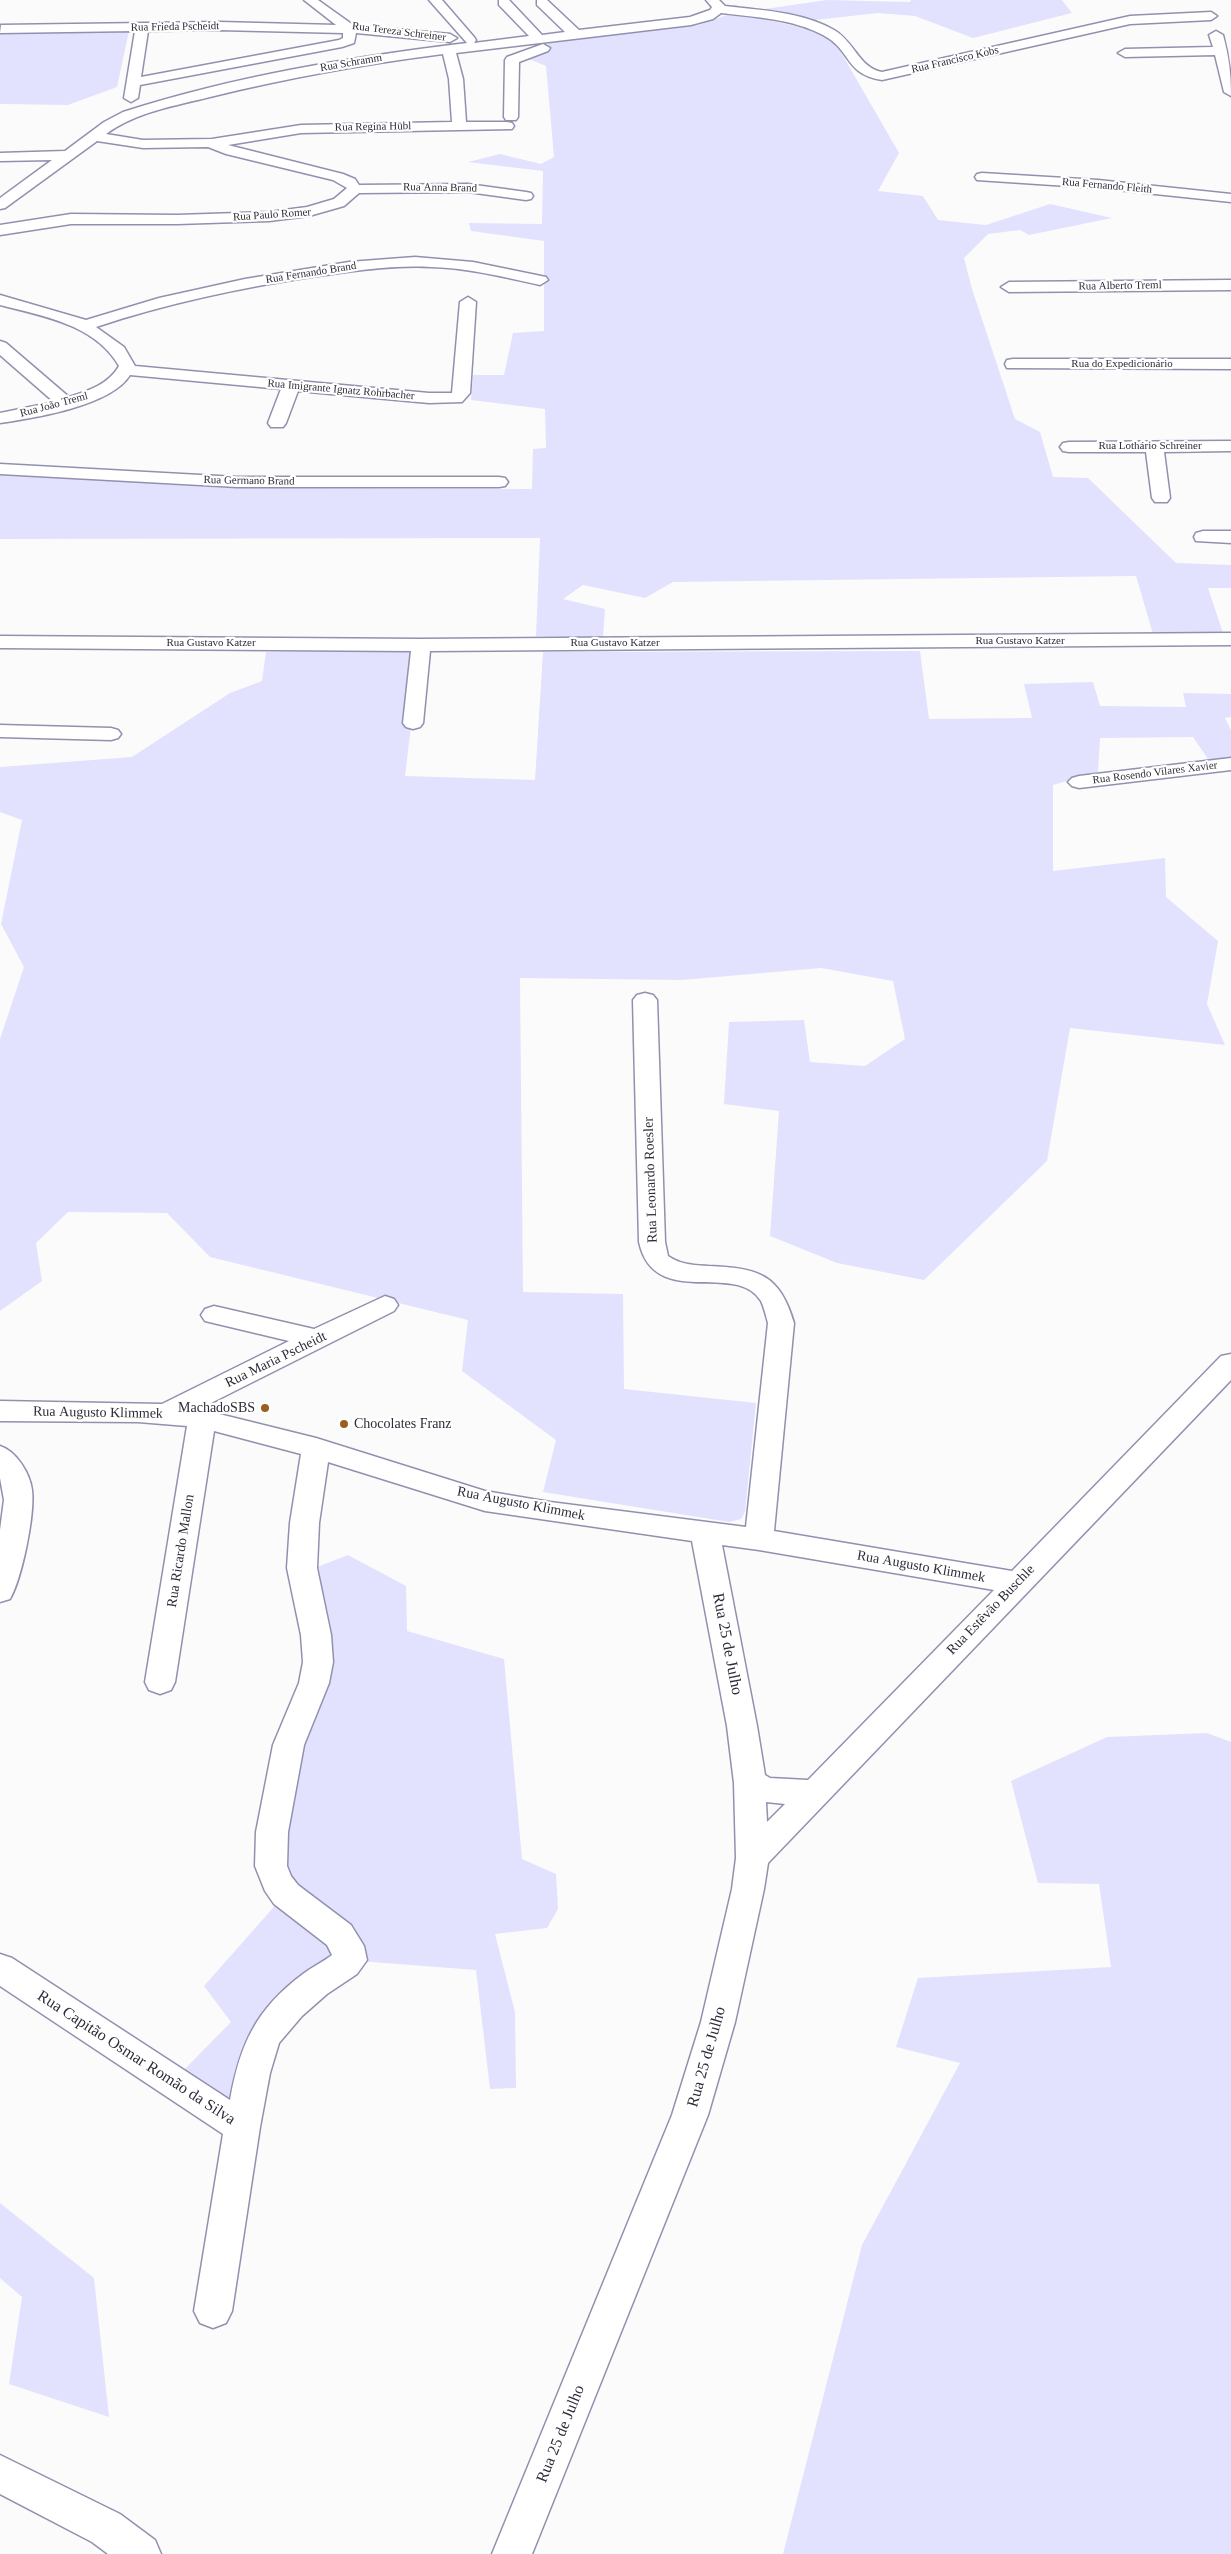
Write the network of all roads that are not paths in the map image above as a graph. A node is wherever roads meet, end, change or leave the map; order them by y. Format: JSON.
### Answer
{"nodes":[{"id":1,"x":310,"y":0,"type":"edge"},
{"id":2,"x":435,"y":0,"type":"edge"},
{"id":3,"x":504,"y":2,"type":"dead end"},
{"id":4,"x":542,"y":2,"type":"dead end"},
{"id":5,"x":716,"y":4,"type":"edge"},
{"id":6,"x":1130,"y":6,"type":"dead end"},
{"id":7,"x":1139,"y":19,"type":"junction"},
{"id":8,"x":142,"y":27,"type":"junction"},
{"id":9,"x":350,"y":28,"type":"junction"},
{"id":10,"x":1,"y":29,"type":"edge"},
{"id":11,"x":576,"y":35,"type":"junction"},
{"id":12,"x":543,"y":39,"type":"junction"},
{"id":13,"x":469,"y":40,"type":"junction"},
{"id":14,"x":496,"y":44,"type":"junction"},
{"id":15,"x":449,"y":50,"type":"junction"},
{"id":16,"x":1221,"y":51,"type":"junction"},
{"id":17,"x":1125,"y":53,"type":"dead end"},
{"id":18,"x":134,"y":82,"type":"junction"},
{"id":19,"x":1231,"y":92,"type":"edge"},
{"id":20,"x":128,"y":115,"type":"junction"},
{"id":21,"x":459,"y":126,"type":"junction"},
{"id":22,"x":93,"y":136,"type":"junction"},
{"id":23,"x":210,"y":143,"type":"junction"},
{"id":24,"x":66,"y":155,"type":"junction"},
{"id":25,"x":0,"y":156,"type":"edge"},
{"id":26,"x":982,"y":177,"type":"dead end"},
{"id":27,"x":355,"y":189,"type":"junction"},
{"id":28,"x":526,"y":196,"type":"dead end"},
{"id":29,"x":1231,"y":198,"type":"edge"},
{"id":30,"x":0,"y":205,"type":"edge"},
{"id":31,"x":0,"y":230,"type":"edge"},
{"id":32,"x":540,"y":280,"type":"dead end"},
{"id":33,"x":1231,"y":285,"type":"edge"},
{"id":34,"x":1010,"y":287,"type":"dead end"},
{"id":35,"x":0,"y":300,"type":"edge"},
{"id":36,"x":468,"y":302,"type":"dead end"},
{"id":37,"x":85,"y":325,"type":"junction"},
{"id":38,"x":0,"y":346,"type":"edge"},
{"id":39,"x":1013,"y":364,"type":"dead end"},
{"id":40,"x":1231,"y":364,"type":"edge"},
{"id":41,"x":127,"y":370,"type":"junction"},
{"id":42,"x":291,"y":386,"type":"junction"},
{"id":43,"x":66,"y":403,"type":"junction"},
{"id":44,"x":0,"y":418,"type":"edge"},
{"id":45,"x":277,"y":423,"type":"dead end"},
{"id":46,"x":1154,"y":446,"type":"junction"},
{"id":47,"x":1231,"y":446,"type":"edge"},
{"id":48,"x":1069,"y":447,"type":"dead end"},
{"id":49,"x":0,"y":469,"type":"edge"},
{"id":50,"x":499,"y":482,"type":"dead end"},
{"id":51,"x":1161,"y":498,"type":"dead end"},
{"id":52,"x":1203,"y":537,"type":"dead end"},
{"id":53,"x":1231,"y":537,"type":"edge"},
{"id":54,"x":1231,"y":639,"type":"edge"},
{"id":55,"x":0,"y":642,"type":"edge"},
{"id":56,"x":421,"y":645,"type":"junction"},
{"id":57,"x":413,"y":723,"type":"dead end"},
{"id":58,"x":0,"y":731,"type":"edge"},
{"id":59,"x":111,"y":734,"type":"dead end"},
{"id":60,"x":1231,"y":764,"type":"edge"},
{"id":61,"x":1078,"y":782,"type":"dead end"},
{"id":62,"x":646,"y":1000,"type":"dead end"},
{"id":63,"x":385,"y":1304,"type":"dead end"},
{"id":64,"x":214,"y":1315,"type":"dead end"},
{"id":65,"x":318,"y":1339,"type":"junction"},
{"id":66,"x":1231,"y":1363,"type":"edge"},
{"id":67,"x":0,"y":1411,"type":"edge"},
{"id":68,"x":166,"y":1414,"type":"junction"},
{"id":69,"x":202,"y":1419,"type":"junction"},
{"id":70,"x":316,"y":1448,"type":"junction"},
{"id":71,"x":0,"y":1456,"type":"edge"},
{"id":72,"x":706,"y":1532,"type":"junction"},
{"id":73,"x":759,"y":1539,"type":"junction"},
{"id":74,"x":1018,"y":1583,"type":"junction"},
{"id":75,"x":0,"y":1591,"type":"edge"},
{"id":76,"x":160,"y":1682,"type":"dead end"},
{"id":77,"x":750,"y":1783,"type":"junction"},
{"id":78,"x":815,"y":1793,"type":"junction"},
{"id":79,"x":752,"y":1858,"type":"junction"},
{"id":80,"x":0,"y":1968,"type":"edge"},
{"id":81,"x":242,"y":2127,"type":"junction"},
{"id":82,"x":213,"y":2311,"type":"dead end"},
{"id":83,"x":0,"y":2474,"type":"edge"},
{"id":84,"x":141,"y":2554,"type":"edge"},
{"id":85,"x":512,"y":2554,"type":"edge"}],
"edges":[{"from":1,"to":9,"type":"street","name":"Rua Tereza Schreiner"},
{"from":2,"to":13,"type":"street"},
{"from":3,"to":12,"type":"street"},
{"from":4,"to":11,"type":"street"},
{"from":5,"to":7,"type":"street","name":"Rua Francisco Kobs"},
{"from":5,"to":11,"type":"street","name":"Rua Schramm"},
{"from":6,"to":7,"type":"street"},
{"from":7,"to":16,"type":"street","name":"Rua Francisco Kobs"},
{"from":8,"to":9,"type":"street","name":"Rua Frieda Pscheidt"},
{"from":8,"to":10,"type":"street","name":"Rua Frieda Pscheidt"},
{"from":8,"to":18,"type":"street"},
{"from":9,"to":13,"type":"street","name":"Rua Tereza Schreiner"},
{"from":9,"to":18,"type":"street"},
{"from":11,"to":12,"type":"street","name":"Rua Schramm"},
{"from":12,"to":14,"type":"street","name":"Rua Schramm"},
{"from":12,"to":21,"type":"street","name":"Rua Regina Hübl"},
{"from":13,"to":14,"type":"street","name":"Rua Tereza Schreiner"},
{"from":14,"to":15,"type":"street","name":"Rua Schramm"},
{"from":15,"to":20,"type":"street","name":"Rua Schramm"},
{"from":15,"to":21,"type":"street"},
{"from":16,"to":17,"type":"street"},
{"from":16,"to":19,"type":"street"},
{"from":18,"to":20,"type":"street"},
{"from":20,"to":22,"type":"street","name":"Rua Schramm"},
{"from":21,"to":23,"type":"street","name":"Rua Regina Hübl"},
{"from":22,"to":23,"type":"street"},
{"from":22,"to":24,"type":"street","name":"Rua Schramm"},
{"from":23,"to":27,"type":"street"},
{"from":24,"to":25,"type":"street"},
{"from":24,"to":30,"type":"street","name":"Rua Schramm"},
{"from":26,"to":29,"type":"street","name":"Rua Fernando Fleith"},
{"from":27,"to":28,"type":"street","name":"Rua Anna Brand"},
{"from":27,"to":31,"type":"street","name":"Rua Paulo Romer"},
{"from":32,"to":37,"type":"street","name":"Rua Fernando Brand"},
{"from":33,"to":34,"type":"street","name":"Rua Alberto Treml"},
{"from":35,"to":37,"type":"street"},
{"from":36,"to":42,"type":"street","name":"Rua Imigrante Ignatz Rohrbacher"},
{"from":37,"to":41,"type":"street"},
{"from":38,"to":43,"type":"street"},
{"from":39,"to":40,"type":"street","name":"Rua do Expedicionário"},
{"from":41,"to":42,"type":"street","name":"Rua Imigrante Ignatz Rohrbacher"},
{"from":41,"to":43,"type":"street","name":"Rua João Treml"},
{"from":42,"to":45,"type":"street"},
{"from":43,"to":44,"type":"street","name":"Rua João Treml"},
{"from":46,"to":47,"type":"street","name":"Rua Lothário Schreiner"},
{"from":46,"to":48,"type":"street","name":"Rua Lothário Schreiner"},
{"from":46,"to":51,"type":"street"},
{"from":49,"to":50,"type":"street","name":"Rua Germano Brand"},
{"from":52,"to":53,"type":"street"},
{"from":54,"to":56,"type":"street","name":"Rua Gustavo Katzer"},
{"from":55,"to":56,"type":"street","name":"Rua Gustavo Katzer"},
{"from":56,"to":57,"type":"street"},
{"from":58,"to":59,"type":"street"},
{"from":60,"to":61,"type":"street","name":"Rua Rosendo Vilares Xavier"},
{"from":62,"to":73,"type":"street","name":"Rua Leonardo Roesler"},
{"from":63,"to":65,"type":"street","name":"Rua Maria Pscheidt"},
{"from":64,"to":65,"type":"street"},
{"from":65,"to":68,"type":"street","name":"Rua Maria Pscheidt"},
{"from":66,"to":74,"type":"street","name":"Rua Estêvão Buschle"},
{"from":67,"to":68,"type":"street","name":"Rua Augusto Klimmek"},
{"from":68,"to":69,"type":"street","name":"Rua Augusto Klimmek"},
{"from":69,"to":70,"type":"street","name":"Rua Augusto Klimmek"},
{"from":69,"to":76,"type":"street","name":"Rua Ricardo Mallon"},
{"from":70,"to":72,"type":"street","name":"Rua Augusto Klimmek"},
{"from":70,"to":81,"type":"street"},
{"from":71,"to":75,"type":"street"},
{"from":72,"to":73,"type":"street","name":"Rua Augusto Klimmek"},
{"from":72,"to":77,"type":"street","name":"Rua 25 de Julho"},
{"from":73,"to":74,"type":"street","name":"Rua Augusto Klimmek"},
{"from":74,"to":78,"type":"street","name":"Rua Estêvão Buschle"},
{"from":77,"to":78,"type":"street"},
{"from":77,"to":79,"type":"street","name":"Rua 25 de Julho"},
{"from":78,"to":79,"type":"street","name":"Rua Estêvão Buschle"},
{"from":79,"to":85,"type":"street","name":"Rua 25 de Julho"},
{"from":80,"to":81,"type":"street","name":"Rua Capitão Osmar Romão da Silva"},
{"from":81,"to":82,"type":"street","name":"Rua Capitão Osmar Romão da Silva"},
{"from":83,"to":84,"type":"street"}]}
